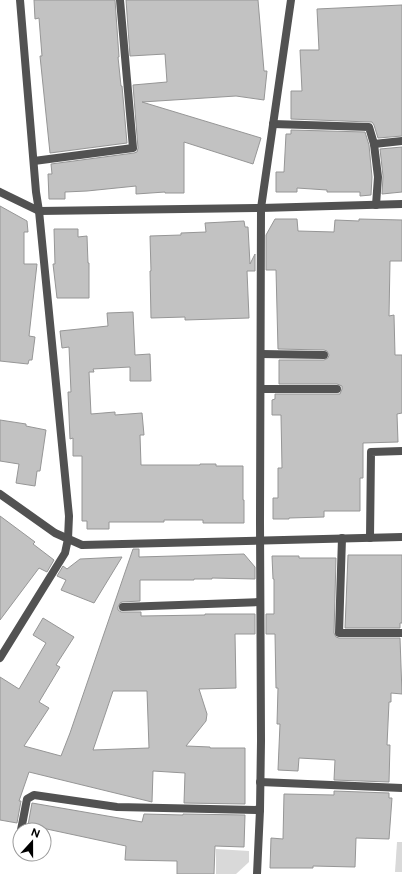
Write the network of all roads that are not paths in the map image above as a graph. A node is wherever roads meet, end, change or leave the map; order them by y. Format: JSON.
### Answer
{"nodes":[{"id":1,"x":20,"y":0,"type":"edge"},
{"id":2,"x":120,"y":0,"type":"edge"},
{"id":3,"x":291,"y":0,"type":"edge"},
{"id":4,"x":273,"y":124,"type":"junction"},
{"id":5,"x":402,"y":141,"type":"edge"},
{"id":6,"x":374,"y":144,"type":"junction"},
{"id":7,"x":34,"y":161,"type":"junction"},
{"id":8,"x":0,"y":192,"type":"edge"},
{"id":9,"x":402,"y":204,"type":"edge"},
{"id":10,"x":376,"y":205,"type":"junction"},
{"id":11,"x":261,"y":208,"type":"junction"},
{"id":12,"x":39,"y":211,"type":"junction"},
{"id":13,"x":261,"y":354,"type":"junction"},
{"id":14,"x":324,"y":355,"type":"dead end"},
{"id":15,"x":261,"y":389,"type":"junction"},
{"id":16,"x":337,"y":389,"type":"dead end"},
{"id":17,"x":402,"y":451,"type":"edge"},
{"id":18,"x":0,"y":494,"type":"edge"},
{"id":19,"x":402,"y":537,"type":"edge"},
{"id":20,"x":342,"y":538,"type":"junction"},
{"id":21,"x":370,"y":538,"type":"junction"},
{"id":22,"x":68,"y":539,"type":"junction"},
{"id":23,"x":260,"y":540,"type":"junction"},
{"id":24,"x":260,"y":602,"type":"junction"},
{"id":25,"x":122,"y":607,"type":"dead end"},
{"id":26,"x":402,"y":633,"type":"edge"},
{"id":27,"x":0,"y":658,"type":"edge"},
{"id":28,"x":260,"y":782,"type":"junction"},
{"id":29,"x":402,"y":788,"type":"edge"},
{"id":30,"x":260,"y":810,"type":"junction"},
{"id":31,"x":22,"y":822,"type":"edge"},
{"id":32,"x":257,"y":874,"type":"edge"}],
"edges":[{"from":1,"to":7,"type":"street"},
{"from":2,"to":7,"type":"street"},
{"from":3,"to":4,"type":"street"},
{"from":4,"to":6,"type":"street"},
{"from":4,"to":11,"type":"street"},
{"from":5,"to":6,"type":"street"},
{"from":6,"to":10,"type":"street"},
{"from":7,"to":12,"type":"street"},
{"from":8,"to":12,"type":"street"},
{"from":9,"to":10,"type":"street"},
{"from":10,"to":11,"type":"street"},
{"from":11,"to":12,"type":"street"},
{"from":11,"to":13,"type":"street"},
{"from":12,"to":22,"type":"street"},
{"from":13,"to":14,"type":"street"},
{"from":13,"to":15,"type":"street"},
{"from":15,"to":16,"type":"street"},
{"from":15,"to":23,"type":"street"},
{"from":17,"to":21,"type":"street"},
{"from":18,"to":22,"type":"street"},
{"from":19,"to":21,"type":"street"},
{"from":20,"to":21,"type":"street"},
{"from":20,"to":23,"type":"street"},
{"from":20,"to":26,"type":"street"},
{"from":22,"to":23,"type":"street"},
{"from":22,"to":27,"type":"street"},
{"from":23,"to":24,"type":"street"},
{"from":24,"to":25,"type":"street"},
{"from":24,"to":28,"type":"street"},
{"from":28,"to":29,"type":"street"},
{"from":28,"to":30,"type":"street"},
{"from":30,"to":31,"type":"street"},
{"from":30,"to":32,"type":"street"}]}
